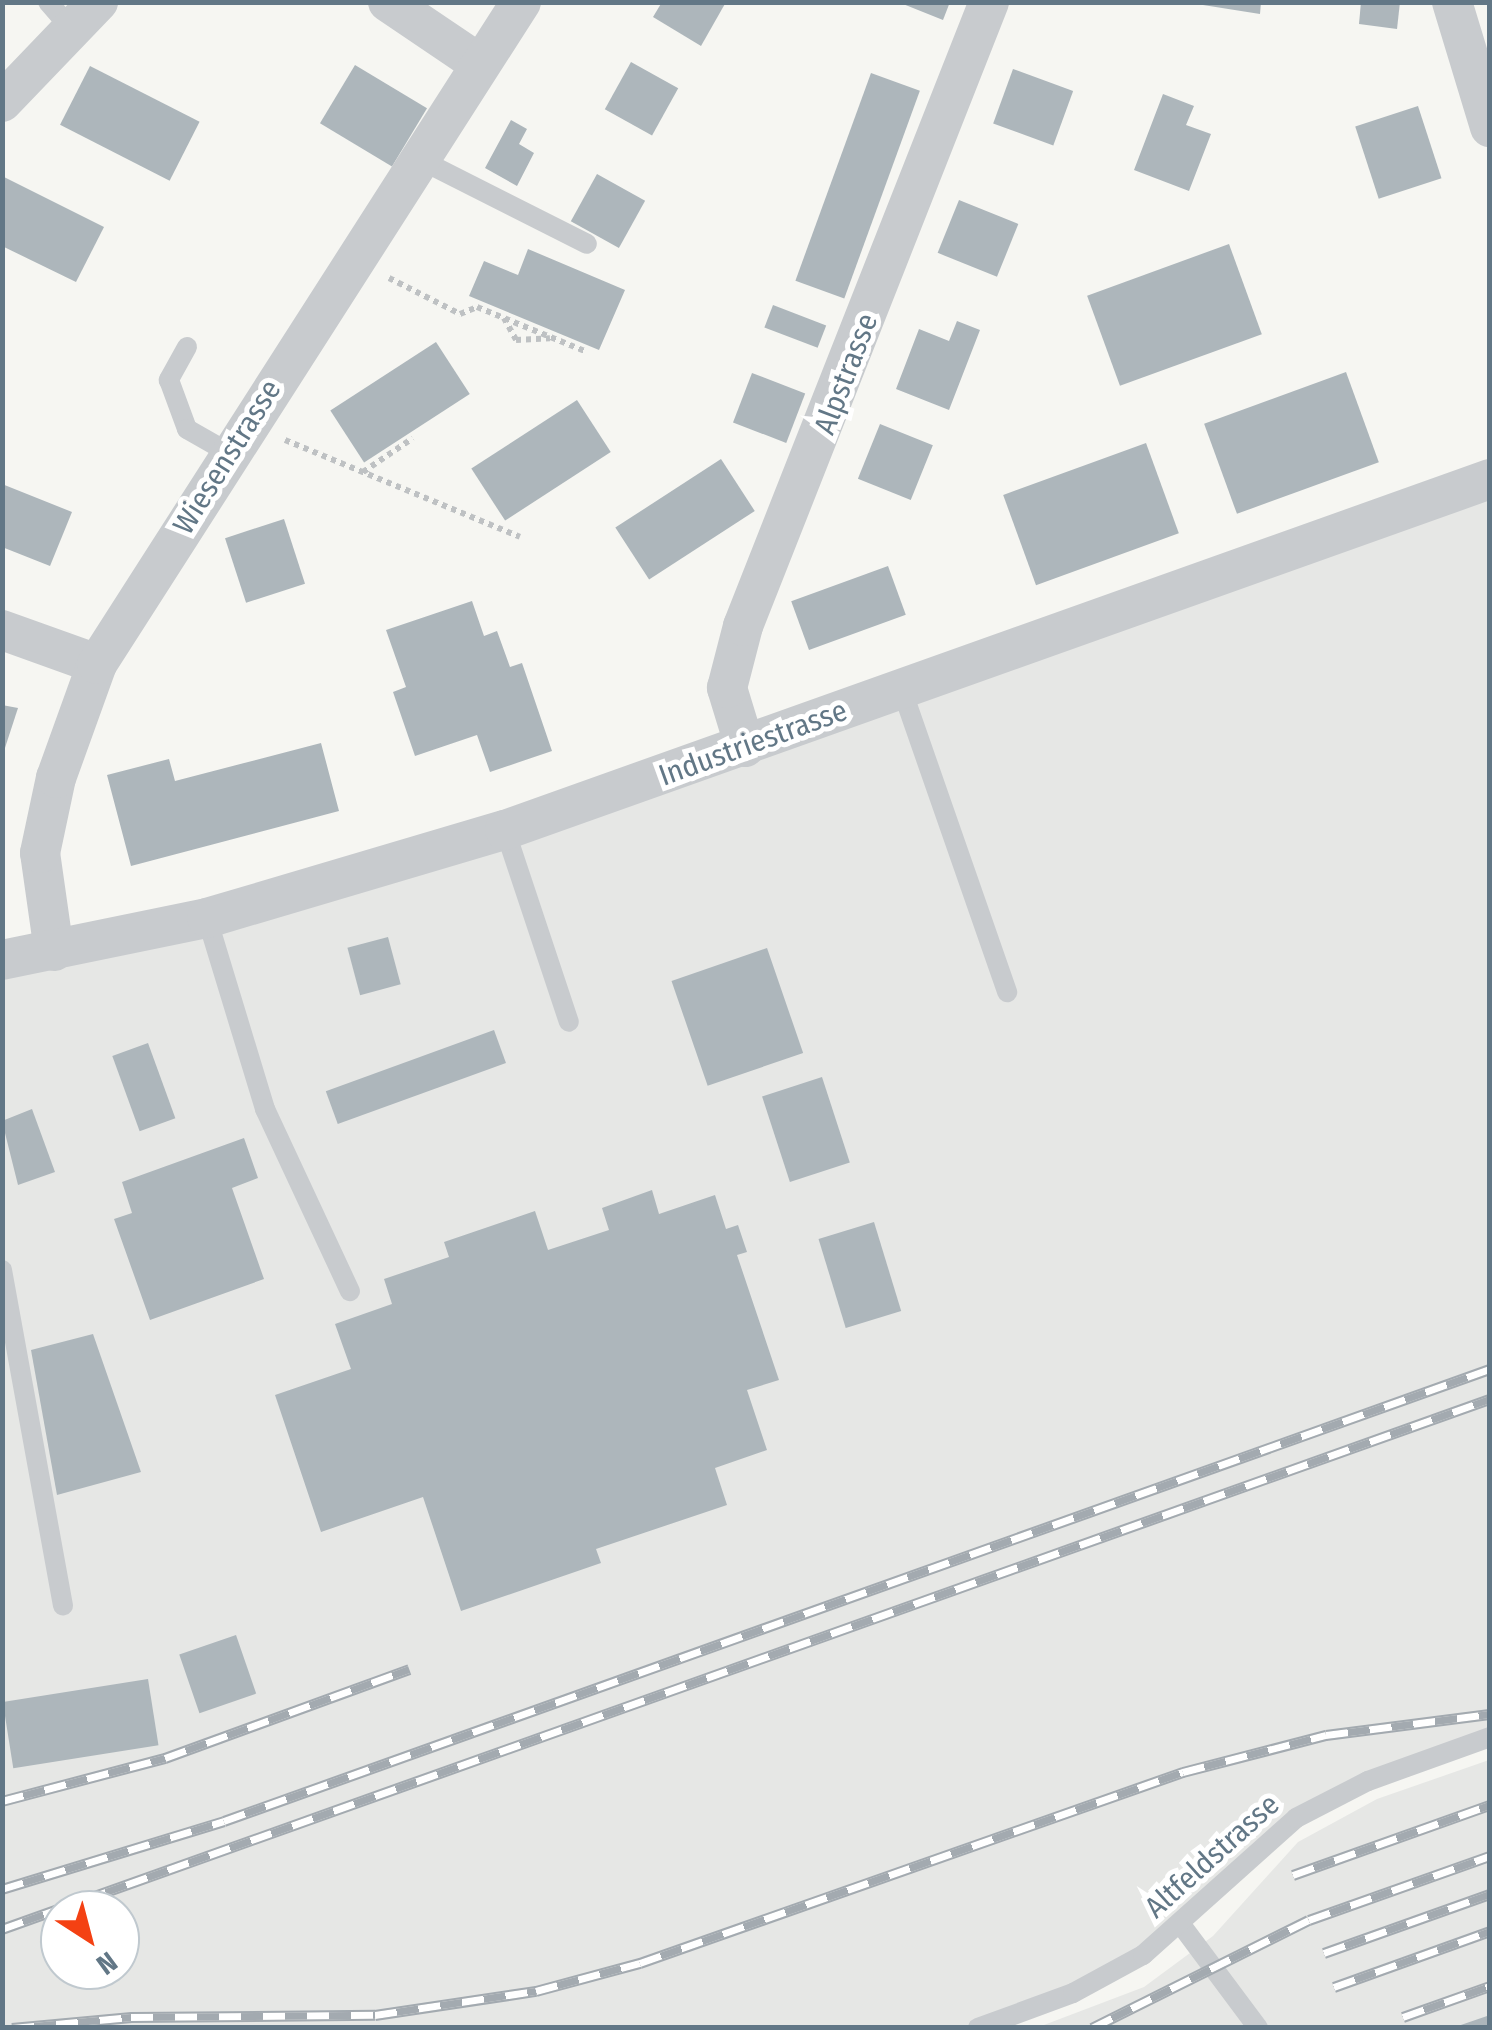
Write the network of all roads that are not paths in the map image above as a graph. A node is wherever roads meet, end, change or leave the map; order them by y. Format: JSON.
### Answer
{"nodes":[{"id":1,"x":388,"y":2,"type":"edge"},
{"id":2,"x":521,"y":2,"type":"edge"},
{"id":3,"x":989,"y":2,"type":"edge"},
{"id":4,"x":1452,"y":2,"type":"edge"},
{"id":5,"x":72,"y":11,"type":"edge"},
{"id":6,"x":480,"y":64,"type":"junction"},
{"id":7,"x":2,"y":102,"type":"edge"},
{"id":8,"x":1490,"y":128,"type":"edge"},
{"id":9,"x":419,"y":159,"type":"junction"},
{"id":10,"x":588,"y":244,"type":"dead end"},
{"id":11,"x":188,"y":346,"type":"dead end"},
{"id":12,"x":229,"y":453,"type":"junction"},
{"id":13,"x":1490,"y":479,"type":"edge"},
{"id":14,"x":2,"y":630,"type":"edge"},
{"id":15,"x":97,"y":664,"type":"junction"},
{"id":16,"x":902,"y":690,"type":"junction"},
{"id":17,"x":745,"y":747,"type":"junction"},
{"id":18,"x":505,"y":830,"type":"junction"},
{"id":19,"x":207,"y":918,"type":"junction"},
{"id":20,"x":54,"y":952,"type":"junction"},
{"id":21,"x":2,"y":960,"type":"edge"},
{"id":22,"x":1007,"y":992,"type":"dead end"},
{"id":23,"x":569,"y":1022,"type":"dead end"},
{"id":24,"x":2,"y":1270,"type":"edge"},
{"id":25,"x":350,"y":1291,"type":"dead end"},
{"id":26,"x":63,"y":1605,"type":"dead end"},
{"id":27,"x":1490,"y":1737,"type":"edge"},
{"id":28,"x":1182,"y":1926,"type":"junction"},
{"id":29,"x":978,"y":2028,"type":"edge"},
{"id":30,"x":1258,"y":2028,"type":"edge"}],
"edges":[{"from":1,"to":6,"type":"street"},
{"from":2,"to":6,"type":"street","name":"Wiesenstrasse"},
{"from":3,"to":17,"type":"street","name":"Alpstrasse"},
{"from":4,"to":8,"type":"street"},
{"from":5,"to":7,"type":"street"},
{"from":6,"to":9,"type":"street","name":"Wiesenstrasse"},
{"from":9,"to":10,"type":"lane"},
{"from":9,"to":12,"type":"street","name":"Wiesenstrasse"},
{"from":11,"to":12,"type":"lane"},
{"from":12,"to":15,"type":"street","name":"Wiesenstrasse"},
{"from":13,"to":16,"type":"street","name":"Industriestrasse"},
{"from":14,"to":15,"type":"street"},
{"from":15,"to":20,"type":"street","name":"Wiesenstrasse"},
{"from":16,"to":17,"type":"street","name":"Industriestrasse"},
{"from":16,"to":22,"type":"lane"},
{"from":17,"to":18,"type":"street","name":"Industriestrasse"},
{"from":18,"to":19,"type":"street","name":"Industriestrasse"},
{"from":18,"to":23,"type":"lane"},
{"from":19,"to":20,"type":"street","name":"Industriestrasse"},
{"from":19,"to":25,"type":"lane"},
{"from":20,"to":21,"type":"street","name":"Industriestrasse"},
{"from":24,"to":26,"type":"lane"},
{"from":27,"to":28,"type":"lane","name":"Altfeldstrasse"},
{"from":28,"to":29,"type":"lane","name":"Altfeldstrasse"},
{"from":28,"to":30,"type":"lane"}]}
